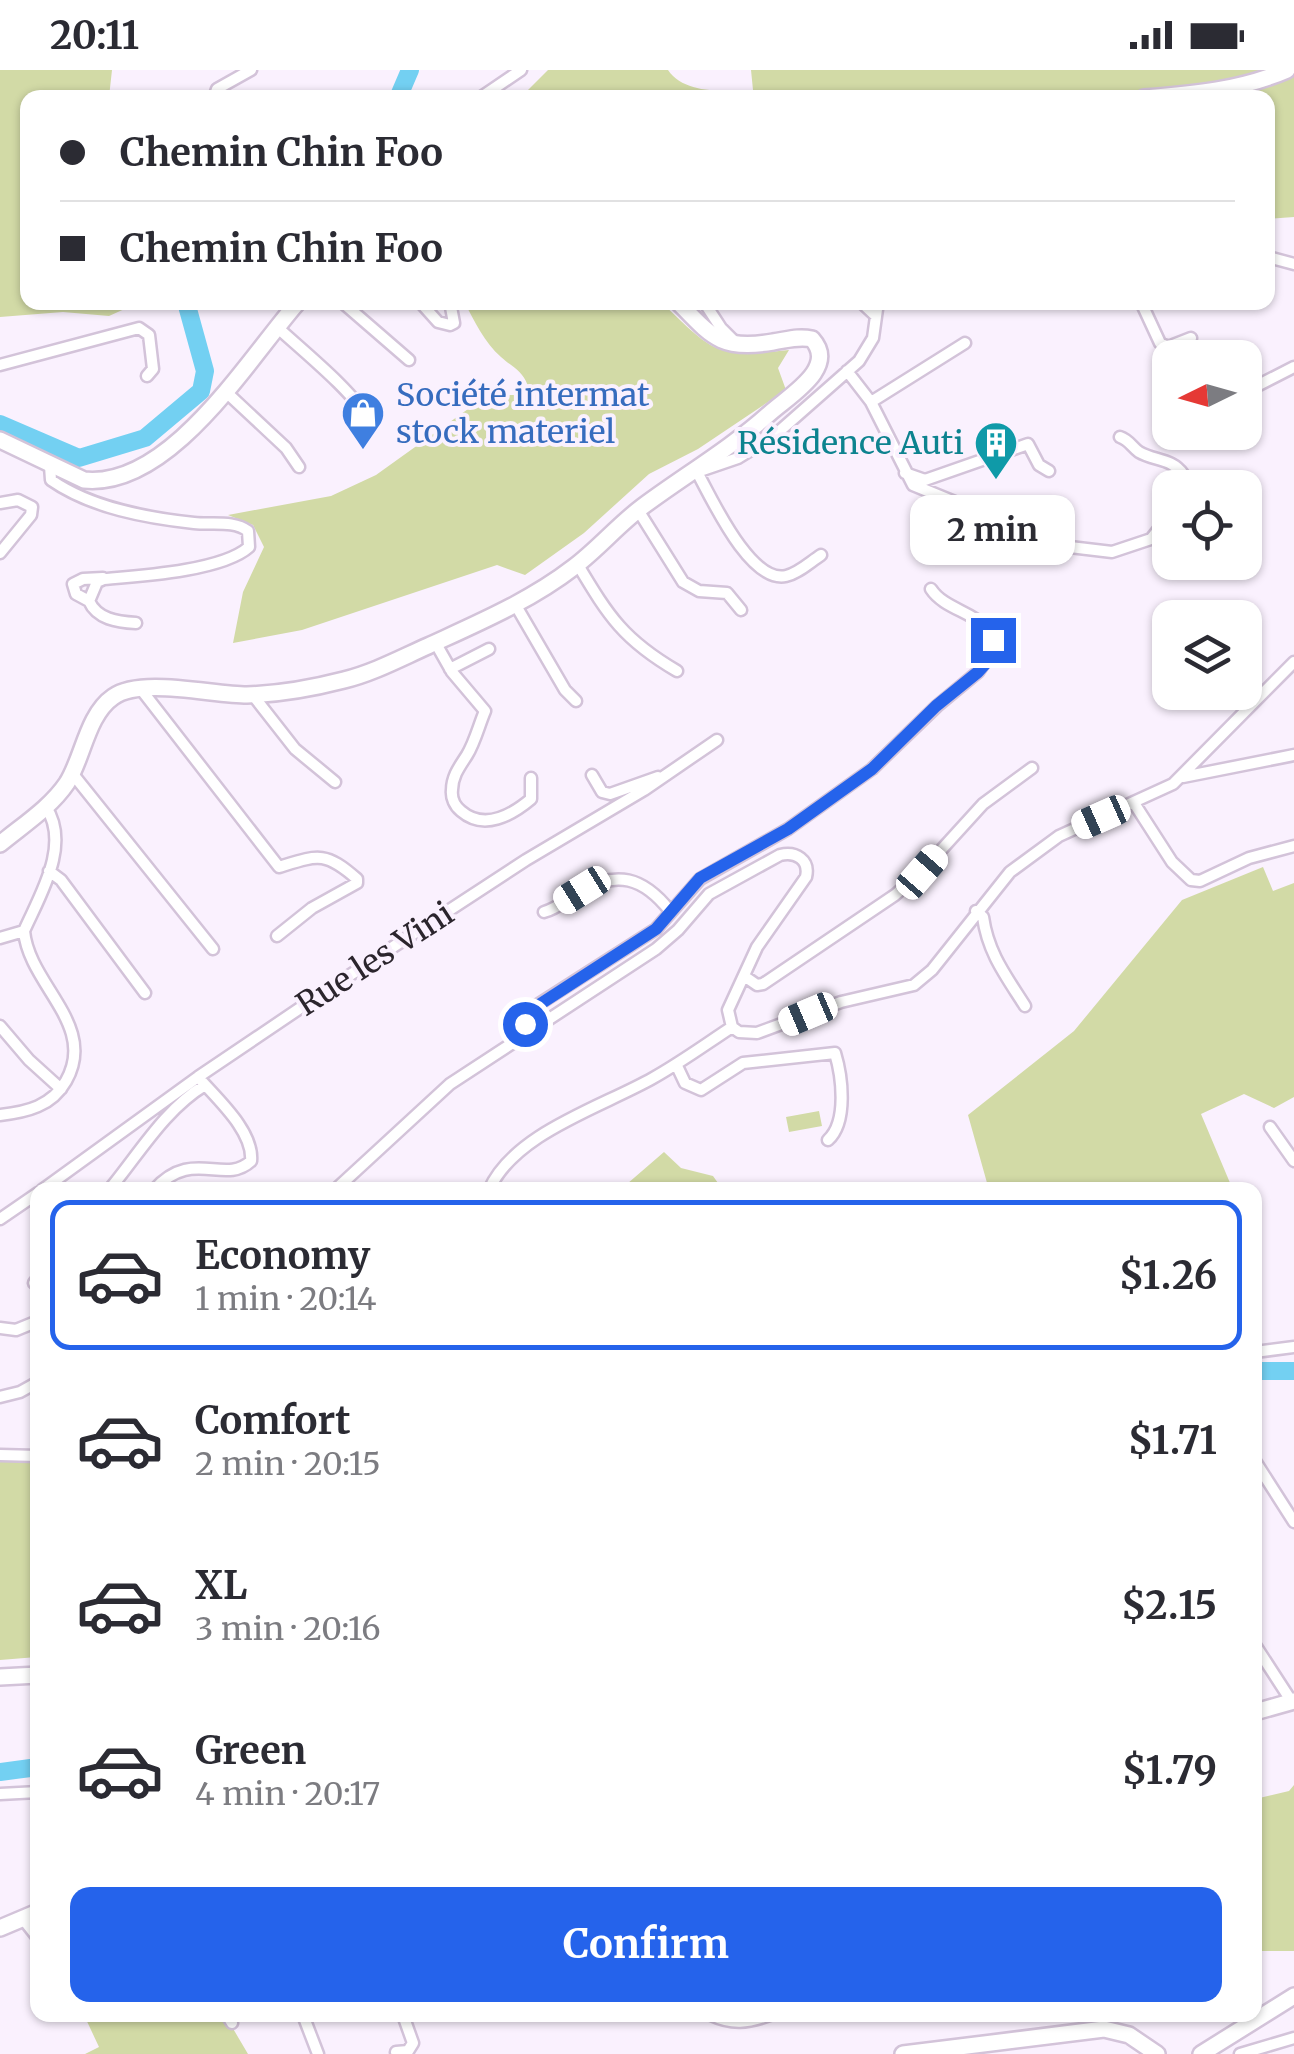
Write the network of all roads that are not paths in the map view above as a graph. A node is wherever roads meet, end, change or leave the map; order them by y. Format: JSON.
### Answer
{"nodes":[{"id":1,"x":251,"y":70,"type":"edge"},
{"id":2,"x":520,"y":70,"type":"edge"},
{"id":3,"x":1288,"y":70,"type":"edge"},
{"id":4,"x":217,"y":90,"type":"edge"},
{"id":5,"x":491,"y":90,"type":"edge"},
{"id":6,"x":1222,"y":90,"type":"edge"},
{"id":7,"x":291,"y":310,"type":"edge"},
{"id":8,"x":351,"y":310,"type":"edge"},
{"id":9,"x":427,"y":310,"type":"edge"},
{"id":10,"x":453,"y":310,"type":"edge"},
{"id":11,"x":687,"y":310,"type":"edge"},
{"id":12,"x":710,"y":310,"type":"edge"},
{"id":13,"x":870,"y":310,"type":"edge"},
{"id":14,"x":877,"y":310,"type":"edge"},
{"id":15,"x":1145,"y":310,"type":"edge"},
{"id":16,"x":876,"y":316,"type":"junction"},
{"id":17,"x":277,"y":327,"type":"junction"},
{"id":18,"x":1191,"y":338,"type":"dead end"},
{"id":19,"x":965,"y":343,"type":"dead end"},
{"id":20,"x":748,"y":346,"type":"junction"},
{"id":21,"x":409,"y":360,"type":"dead end"},
{"id":22,"x":0,"y":365,"type":"edge"},
{"id":23,"x":1294,"y":367,"type":"edge"},
{"id":24,"x":847,"y":371,"type":"junction"},
{"id":25,"x":147,"y":376,"type":"dead end"},
{"id":26,"x":1262,"y":383,"type":"edge"},
{"id":27,"x":225,"y":391,"type":"junction"},
{"id":28,"x":871,"y":402,"type":"junction"},
{"id":29,"x":365,"y":417,"type":"dead end"},
{"id":30,"x":1120,"y":437,"type":"dead end"},
{"id":31,"x":0,"y":440,"type":"edge"},
{"id":32,"x":50,"y":466,"type":"junction"},
{"id":33,"x":299,"y":467,"type":"dead end"},
{"id":34,"x":1180,"y":470,"type":"edge"},
{"id":35,"x":1049,"y":471,"type":"dead end"},
{"id":36,"x":697,"y":472,"type":"junction"},
{"id":37,"x":904,"y":472,"type":"junction"},
{"id":38,"x":0,"y":504,"type":"edge"},
{"id":39,"x":638,"y":510,"type":"junction"},
{"id":40,"x":1152,"y":538,"type":"edge"},
{"id":41,"x":0,"y":553,"type":"edge"},
{"id":42,"x":821,"y":556,"type":"dead end"},
{"id":43,"x":578,"y":565,"type":"junction"},
{"id":44,"x":104,"y":578,"type":"junction"},
{"id":45,"x":931,"y":590,"type":"dead end"},
{"id":46,"x":89,"y":601,"type":"junction"},
{"id":47,"x":515,"y":604,"type":"junction"},
{"id":48,"x":741,"y":610,"type":"dead end"},
{"id":49,"x":136,"y":623,"type":"dead end"},
{"id":50,"x":435,"y":642,"type":"junction"},
{"id":51,"x":489,"y":648,"type":"dead end"},
{"id":52,"x":1294,"y":662,"type":"edge"},
{"id":53,"x":450,"y":669,"type":"junction"},
{"id":54,"x":677,"y":672,"type":"dead end"},
{"id":55,"x":140,"y":688,"type":"junction"},
{"id":56,"x":252,"y":694,"type":"junction"},
{"id":57,"x":576,"y":701,"type":"dead end"},
{"id":58,"x":717,"y":740,"type":"dead end"},
{"id":59,"x":467,"y":754,"type":"junction"},
{"id":60,"x":1294,"y":755,"type":"edge"},
{"id":61,"x":474,"y":765,"type":"dead end"},
{"id":62,"x":1032,"y":768,"type":"dead end"},
{"id":63,"x":72,"y":774,"type":"junction"},
{"id":64,"x":668,"y":774,"type":"junction"},
{"id":65,"x":592,"y":775,"type":"dead end"},
{"id":66,"x":531,"y":778,"type":"dead end"},
{"id":67,"x":1182,"y":778,"type":"junction"},
{"id":68,"x":335,"y":782,"type":"dead end"},
{"id":69,"x":1134,"y":803,"type":"junction"},
{"id":70,"x":46,"y":808,"type":"junction"},
{"id":71,"x":0,"y":844,"type":"edge"},
{"id":72,"x":1294,"y":846,"type":"edge"},
{"id":73,"x":49,"y":871,"type":"junction"},
{"id":74,"x":670,"y":911,"type":"junction"},
{"id":75,"x":976,"y":911,"type":"junction"},
{"id":76,"x":544,"y":912,"type":"dead end"},
{"id":77,"x":24,"y":931,"type":"junction"},
{"id":78,"x":277,"y":936,"type":"dead end"},
{"id":79,"x":0,"y":938,"type":"edge"},
{"id":80,"x":213,"y":950,"type":"dead end"},
{"id":81,"x":744,"y":976,"type":"junction"},
{"id":82,"x":145,"y":993,"type":"dead end"},
{"id":83,"x":1025,"y":1006,"type":"dead end"},
{"id":84,"x":0,"y":1026,"type":"edge"},
{"id":85,"x":732,"y":1027,"type":"junction"},
{"id":86,"x":518,"y":1038,"type":"junction"},
{"id":87,"x":676,"y":1064,"type":"junction"},
{"id":88,"x":201,"y":1081,"type":"junction"},
{"id":89,"x":61,"y":1089,"type":"junction"},
{"id":90,"x":0,"y":1115,"type":"edge"},
{"id":91,"x":1270,"y":1127,"type":"dead end"},
{"id":92,"x":828,"y":1140,"type":"dead end"},
{"id":93,"x":1294,"y":1162,"type":"edge"},
{"id":94,"x":55,"y":1182,"type":"edge"},
{"id":95,"x":116,"y":1182,"type":"edge"},
{"id":96,"x":164,"y":1182,"type":"edge"},
{"id":97,"x":343,"y":1182,"type":"edge"},
{"id":98,"x":494,"y":1182,"type":"edge"},
{"id":99,"x":30,"y":1199,"type":"edge"},
{"id":100,"x":0,"y":1219,"type":"edge"},
{"id":101,"x":30,"y":1322,"type":"edge"},
{"id":102,"x":0,"y":1328,"type":"edge"},
{"id":103,"x":1294,"y":1346,"type":"edge"},
{"id":104,"x":1262,"y":1351,"type":"edge"},
{"id":105,"x":30,"y":1386,"type":"edge"},
{"id":106,"x":0,"y":1397,"type":"edge"},
{"id":107,"x":0,"y":1455,"type":"edge"},
{"id":108,"x":30,"y":1456,"type":"edge"},
{"id":109,"x":1262,"y":1472,"type":"edge"},
{"id":110,"x":1294,"y":1522,"type":"edge"},
{"id":111,"x":1262,"y":1655,"type":"edge"},
{"id":112,"x":30,"y":1675,"type":"edge"},
{"id":113,"x":0,"y":1677,"type":"edge"},
{"id":114,"x":1293,"y":1702,"type":"edge"},
{"id":115,"x":1262,"y":1710,"type":"edge"},
{"id":116,"x":30,"y":1792,"type":"edge"},
{"id":117,"x":0,"y":1794,"type":"edge"},
{"id":118,"x":30,"y":1916,"type":"edge"},
{"id":119,"x":0,"y":1928,"type":"edge"},
{"id":120,"x":1294,"y":1996,"type":"edge"},
{"id":121,"x":1262,"y":2016,"type":"edge"},
{"id":122,"x":306,"y":2022,"type":"edge"},
{"id":123,"x":406,"y":2022,"type":"edge"},
{"id":124,"x":1252,"y":2022,"type":"edge"},
{"id":125,"x":1294,"y":2038,"type":"edge"},
{"id":126,"x":396,"y":2052,"type":"edge"},
{"id":127,"x":318,"y":2054,"type":"edge"},
{"id":128,"x":908,"y":2054,"type":"edge"},
{"id":129,"x":1157,"y":2054,"type":"edge"},
{"id":130,"x":1201,"y":2054,"type":"edge"},
{"id":131,"x":1240,"y":2054,"type":"edge"}],
"edges":[{"from":1,"to":4,"type":"street"},
{"from":2,"to":5,"type":"street"},
{"from":3,"to":6,"type":"main road"},
{"from":7,"to":17,"type":"main road"},
{"from":8,"to":21,"type":"street"},
{"from":9,"to":10,"type":"street"},
{"from":11,"to":20,"type":"main road"},
{"from":12,"to":20,"type":"street"},
{"from":13,"to":16,"type":"street"},
{"from":14,"to":16,"type":"street"},
{"from":15,"to":18,"type":"street"},
{"from":16,"to":24,"type":"street"},
{"from":17,"to":27,"type":"main road"},
{"from":17,"to":29,"type":"street"},
{"from":19,"to":28,"type":"street"},
{"from":20,"to":36,"type":"main road"},
{"from":22,"to":25,"type":"street"},
{"from":23,"to":26,"type":"street"},
{"from":24,"to":28,"type":"street"},
{"from":24,"to":36,"type":"street"},
{"from":27,"to":32,"type":"main road"},
{"from":27,"to":33,"type":"street"},
{"from":28,"to":37,"type":"street"},
{"from":30,"to":34,"type":"street"},
{"from":31,"to":32,"type":"main road"},
{"from":32,"to":44,"type":"street"},
{"from":35,"to":37,"type":"street"},
{"from":36,"to":39,"type":"main road"},
{"from":36,"to":42,"type":"street"},
{"from":37,"to":40,"type":"street"},
{"from":38,"to":41,"type":"street"},
{"from":39,"to":43,"type":"main road"},
{"from":39,"to":48,"type":"street"},
{"from":43,"to":47,"type":"main road"},
{"from":43,"to":54,"type":"street"},
{"from":44,"to":46,"type":"street"},
{"from":44,"to":46,"type":"street"},
{"from":45,"to":74,"type":"street"},
{"from":46,"to":49,"type":"street"},
{"from":47,"to":50,"type":"main road"},
{"from":47,"to":57,"type":"street"},
{"from":50,"to":53,"type":"street"},
{"from":50,"to":56,"type":"main road"},
{"from":51,"to":53,"type":"street"},
{"from":52,"to":67,"type":"street"},
{"from":53,"to":59,"type":"street"},
{"from":55,"to":56,"type":"main road"},
{"from":55,"to":63,"type":"main road"},
{"from":55,"to":78,"type":"street"},
{"from":56,"to":68,"type":"street"},
{"from":58,"to":64,"type":"street","name":"Rue les Vini"},
{"from":59,"to":61,"type":"street"},
{"from":59,"to":66,"type":"street"},
{"from":60,"to":67,"type":"street"},
{"from":62,"to":81,"type":"street"},
{"from":63,"to":70,"type":"main road"},
{"from":63,"to":80,"type":"street"},
{"from":64,"to":65,"type":"street"},
{"from":64,"to":88,"type":"street","name":"Rue les Vini"},
{"from":67,"to":69,"type":"street"},
{"from":69,"to":72,"type":"street"},
{"from":69,"to":75,"type":"street"},
{"from":70,"to":71,"type":"main road"},
{"from":70,"to":73,"type":"street"},
{"from":73,"to":77,"type":"street"},
{"from":73,"to":82,"type":"street"},
{"from":74,"to":76,"type":"street"},
{"from":74,"to":86,"type":"street"},
{"from":75,"to":83,"type":"street"},
{"from":75,"to":85,"type":"street"},
{"from":77,"to":79,"type":"street"},
{"from":77,"to":89,"type":"street"},
{"from":81,"to":85,"type":"street"},
{"from":81,"to":86,"type":"street"},
{"from":84,"to":89,"type":"street"},
{"from":85,"to":87,"type":"street"},
{"from":86,"to":97,"type":"street"},
{"from":87,"to":92,"type":"street"},
{"from":87,"to":98,"type":"street"},
{"from":88,"to":94,"type":"street","name":"Rue les Vini"},
{"from":88,"to":95,"type":"street"},
{"from":88,"to":96,"type":"street"},
{"from":89,"to":90,"type":"street"},
{"from":91,"to":93,"type":"street"},
{"from":99,"to":100,"type":"street","name":"Rue les Vini"},
{"from":101,"to":102,"type":"street"},
{"from":103,"to":104,"type":"street"},
{"from":105,"to":106,"type":"street"},
{"from":107,"to":108,"type":"street"},
{"from":109,"to":110,"type":"street"},
{"from":111,"to":114,"type":"street"},
{"from":112,"to":113,"type":"main road"},
{"from":114,"to":115,"type":"main road"},
{"from":116,"to":117,"type":"street"},
{"from":118,"to":119,"type":"main road"},
{"from":120,"to":121,"type":"main road"},
{"from":122,"to":127,"type":"street"},
{"from":123,"to":126,"type":"street"},
{"from":124,"to":130,"type":"main road"},
{"from":125,"to":131,"type":"street"},
{"from":128,"to":129,"type":"main road"}]}
